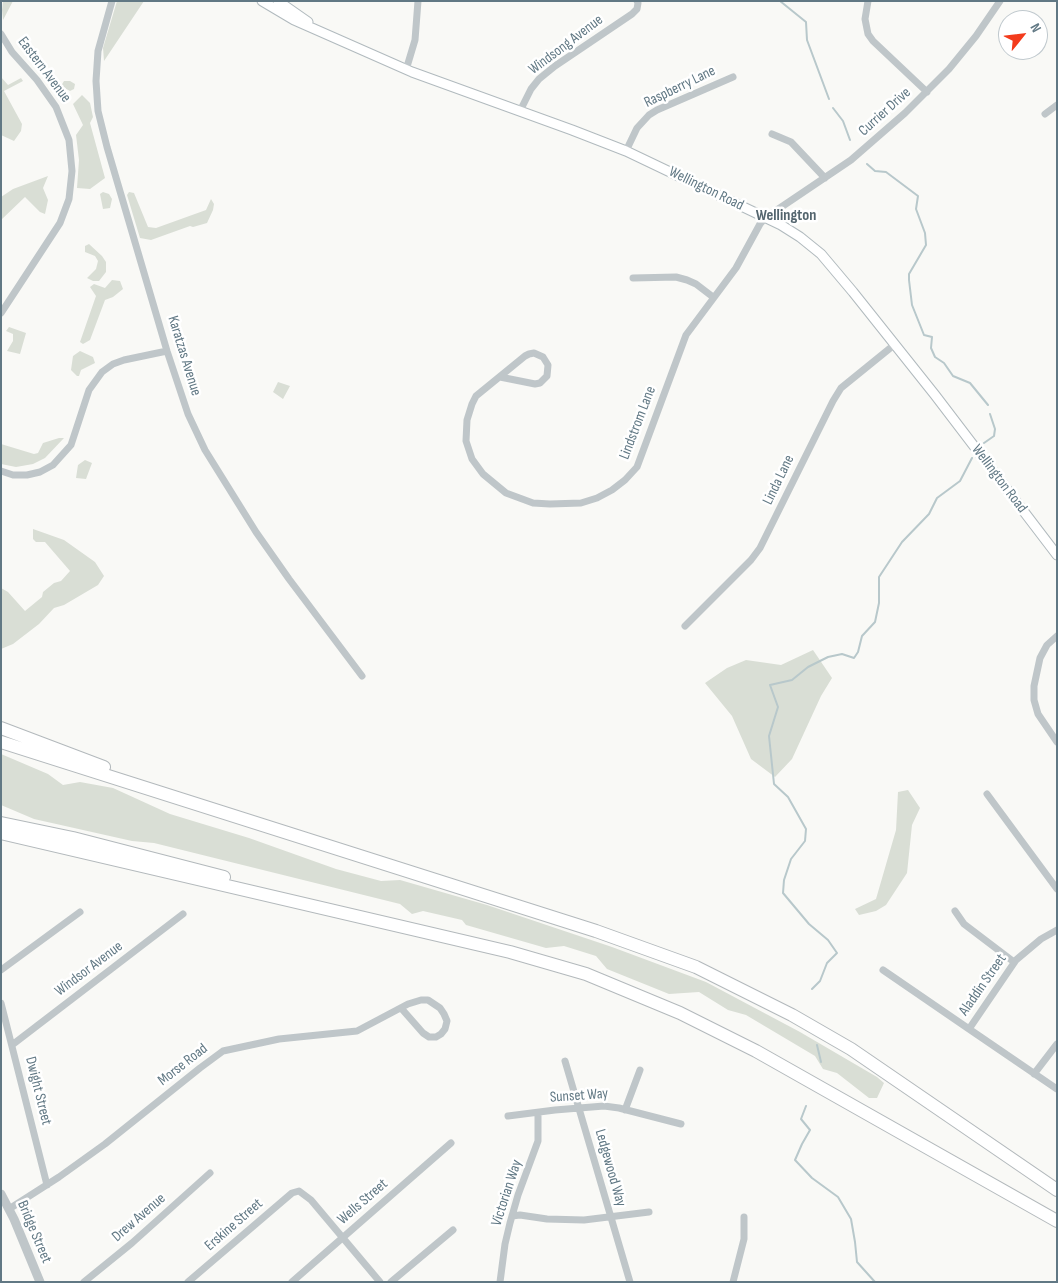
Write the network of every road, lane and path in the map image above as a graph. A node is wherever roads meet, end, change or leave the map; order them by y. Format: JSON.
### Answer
{"nodes":[{"id":1,"x":112,"y":1,"type":"edge"},
{"id":2,"x":262,"y":1,"type":"edge"},
{"id":3,"x":278,"y":1,"type":"edge"},
{"id":4,"x":418,"y":1,"type":"edge"},
{"id":5,"x":868,"y":1,"type":"edge"},
{"id":6,"x":1000,"y":1,"type":"edge"},
{"id":7,"x":637,"y":5,"type":"edge"},
{"id":8,"x":314,"y":27,"type":"junction"},
{"id":9,"x":1,"y":34,"type":"edge"},
{"id":10,"x":406,"y":70,"type":"junction"},
{"id":11,"x":733,"y":77,"type":"dead end"},
{"id":12,"x":927,"y":92,"type":"junction"},
{"id":13,"x":1057,"y":105,"type":"edge"},
{"id":14,"x":520,"y":111,"type":"junction"},
{"id":15,"x":1045,"y":114,"type":"dead end"},
{"id":16,"x":772,"y":134,"type":"dead end"},
{"id":17,"x":626,"y":151,"type":"junction"},
{"id":18,"x":825,"y":178,"type":"junction"},
{"id":19,"x":765,"y":218,"type":"junction"},
{"id":20,"x":633,"y":278,"type":"dead end"},
{"id":21,"x":713,"y":297,"type":"junction"},
{"id":22,"x":1,"y":313,"type":"edge"},
{"id":23,"x":894,"y":345,"type":"junction"},
{"id":24,"x":168,"y":351,"type":"junction"},
{"id":25,"x":500,"y":377,"type":"junction"},
{"id":26,"x":1,"y":472,"type":"edge"},
{"id":27,"x":1057,"y":555,"type":"edge"},
{"id":28,"x":684,"y":626,"type":"dead end"},
{"id":29,"x":1057,"y":636,"type":"edge"},
{"id":30,"x":362,"y":676,"type":"dead end"},
{"id":31,"x":1,"y":728,"type":"edge"},
{"id":32,"x":1,"y":742,"type":"edge"},
{"id":33,"x":1057,"y":742,"type":"edge"},
{"id":34,"x":142,"y":788,"type":"junction"},
{"id":35,"x":987,"y":794,"type":"dead end"},
{"id":36,"x":1,"y":823,"type":"edge"},
{"id":37,"x":1,"y":833,"type":"edge"},
{"id":38,"x":1057,"y":889,"type":"edge"},
{"id":39,"x":955,"y":911,"type":"dead end"},
{"id":40,"x":80,"y":912,"type":"dead end"},
{"id":41,"x":183,"y":914,"type":"dead end"},
{"id":42,"x":354,"y":914,"type":"junction"},
{"id":43,"x":1057,"y":930,"type":"edge"},
{"id":44,"x":1014,"y":962,"type":"junction"},
{"id":45,"x":1,"y":970,"type":"edge"},
{"id":46,"x":883,"y":970,"type":"dead end"},
{"id":47,"x":1,"y":1003,"type":"edge"},
{"id":48,"x":401,"y":1008,"type":"junction"},
{"id":49,"x":969,"y":1029,"type":"junction"},
{"id":50,"x":1057,"y":1044,"type":"edge"},
{"id":51,"x":12,"y":1045,"type":"junction"},
{"id":52,"x":565,"y":1061,"type":"dead end"},
{"id":53,"x":640,"y":1070,"type":"dead end"},
{"id":54,"x":1034,"y":1074,"type":"junction"},
{"id":55,"x":1057,"y":1089,"type":"edge"},
{"id":56,"x":578,"y":1107,"type":"junction"},
{"id":57,"x":625,"y":1110,"type":"junction"},
{"id":58,"x":538,"y":1113,"type":"junction"},
{"id":59,"x":508,"y":1116,"type":"dead end"},
{"id":60,"x":681,"y":1124,"type":"dead end"},
{"id":61,"x":452,"y":1143,"type":"dead end"},
{"id":62,"x":210,"y":1173,"type":"dead end"},
{"id":63,"x":47,"y":1185,"type":"junction"},
{"id":64,"x":1057,"y":1190,"type":"edge"},
{"id":65,"x":1,"y":1194,"type":"edge"},
{"id":66,"x":10,"y":1209,"type":"junction"},
{"id":67,"x":649,"y":1212,"type":"dead end"},
{"id":68,"x":512,"y":1216,"type":"junction"},
{"id":69,"x":610,"y":1216,"type":"junction"},
{"id":70,"x":744,"y":1217,"type":"dead end"},
{"id":71,"x":1057,"y":1221,"type":"edge"},
{"id":72,"x":453,"y":1230,"type":"dead end"},
{"id":73,"x":342,"y":1238,"type":"junction"},
{"id":74,"x":40,"y":1282,"type":"edge"},
{"id":75,"x":84,"y":1282,"type":"edge"},
{"id":76,"x":188,"y":1282,"type":"edge"},
{"id":77,"x":292,"y":1282,"type":"edge"},
{"id":78,"x":380,"y":1282,"type":"edge"},
{"id":79,"x":392,"y":1282,"type":"edge"},
{"id":80,"x":500,"y":1282,"type":"edge"},
{"id":81,"x":630,"y":1282,"type":"edge"},
{"id":82,"x":733,"y":1282,"type":"edge"}],
"edges":[{"from":1,"to":24,"type":"street","name":"Karatzas Avenue"},
{"from":2,"to":8,"type":"main road","name":"Wellington Road"},
{"from":3,"to":8,"type":"main road","name":"Wellington Road"},
{"from":4,"to":10,"type":"street"},
{"from":5,"to":12,"type":"street"},
{"from":6,"to":12,"type":"street","name":"Currier Drive"},
{"from":7,"to":14,"type":"street","name":"Windsong Avenue"},
{"from":8,"to":10,"type":"main road","name":"Wellington Road"},
{"from":9,"to":22,"type":"street","name":"Eastern Avenue"},
{"from":10,"to":14,"type":"main road","name":"Wellington Road"},
{"from":11,"to":17,"type":"street","name":"Raspberry Lane"},
{"from":12,"to":18,"type":"street","name":"Currier Drive"},
{"from":13,"to":15,"type":"street"},
{"from":14,"to":17,"type":"main road","name":"Wellington Road"},
{"from":16,"to":18,"type":"street"},
{"from":17,"to":19,"type":"main road","name":"Wellington Road"},
{"from":18,"to":19,"type":"street","name":"Currier Drive"},
{"from":19,"to":21,"type":"street","name":"Lindstrom Lane"},
{"from":19,"to":23,"type":"main road","name":"Wellington Road"},
{"from":20,"to":21,"type":"street"},
{"from":21,"to":25,"type":"street","name":"Lindstrom Lane"},
{"from":23,"to":27,"type":"main road","name":"Wellington Road"},
{"from":23,"to":28,"type":"street","name":"Linda Lane"},
{"from":24,"to":26,"type":"street"},
{"from":24,"to":30,"type":"street","name":"Karatzas Avenue"},
{"from":25,"to":25,"type":"street","name":"Lindstrom Lane"},
{"from":29,"to":33,"type":"street"},
{"from":31,"to":34,"type":"highway"},
{"from":32,"to":34,"type":"highway"},
{"from":34,"to":64,"type":"highway"},
{"from":35,"to":38,"type":"street"},
{"from":36,"to":42,"type":"highway"},
{"from":37,"to":42,"type":"highway"},
{"from":39,"to":44,"type":"street"},
{"from":40,"to":45,"type":"street"},
{"from":41,"to":51,"type":"street","name":"Windsor Avenue"},
{"from":42,"to":71,"type":"highway"},
{"from":43,"to":44,"type":"street","name":"Aladdin Street"},
{"from":44,"to":49,"type":"street","name":"Aladdin Street"},
{"from":46,"to":49,"type":"street"},
{"from":47,"to":51,"type":"street","name":"Dwight Street"},
{"from":48,"to":48,"type":"street","name":"Morse Road"},
{"from":48,"to":63,"type":"street","name":"Morse Road"},
{"from":49,"to":54,"type":"street","name":"Aladdin Street"},
{"from":50,"to":54,"type":"street"},
{"from":51,"to":63,"type":"street","name":"Dwight Street"},
{"from":52,"to":56,"type":"street","name":"Ledgewood Way"},
{"from":53,"to":57,"type":"street"},
{"from":54,"to":55,"type":"street","name":"Aladdin Street"},
{"from":56,"to":57,"type":"street","name":"Sunset Way"},
{"from":56,"to":58,"type":"street","name":"Sunset Way"},
{"from":56,"to":69,"type":"street","name":"Ledgewood Way"},
{"from":57,"to":60,"type":"street","name":"Sunset Way"},
{"from":58,"to":59,"type":"street","name":"Sunset Way"},
{"from":58,"to":68,"type":"street","name":"Victorian Way"},
{"from":61,"to":73,"type":"street","name":"Wells Street"},
{"from":62,"to":75,"type":"street","name":"Drew Avenue"},
{"from":63,"to":66,"type":"street","name":"Morse Road"},
{"from":65,"to":66,"type":"street","name":"Bridge Street"},
{"from":66,"to":74,"type":"street","name":"Bridge Street"},
{"from":67,"to":69,"type":"street"},
{"from":68,"to":69,"type":"street"},
{"from":68,"to":80,"type":"street","name":"Victorian Way"},
{"from":69,"to":81,"type":"street","name":"Ledgewood Way"},
{"from":70,"to":82,"type":"street"},
{"from":72,"to":79,"type":"street"},
{"from":73,"to":76,"type":"street","name":"Erskine Street"},
{"from":73,"to":77,"type":"street","name":"Wells Street"},
{"from":73,"to":78,"type":"street"}]}
